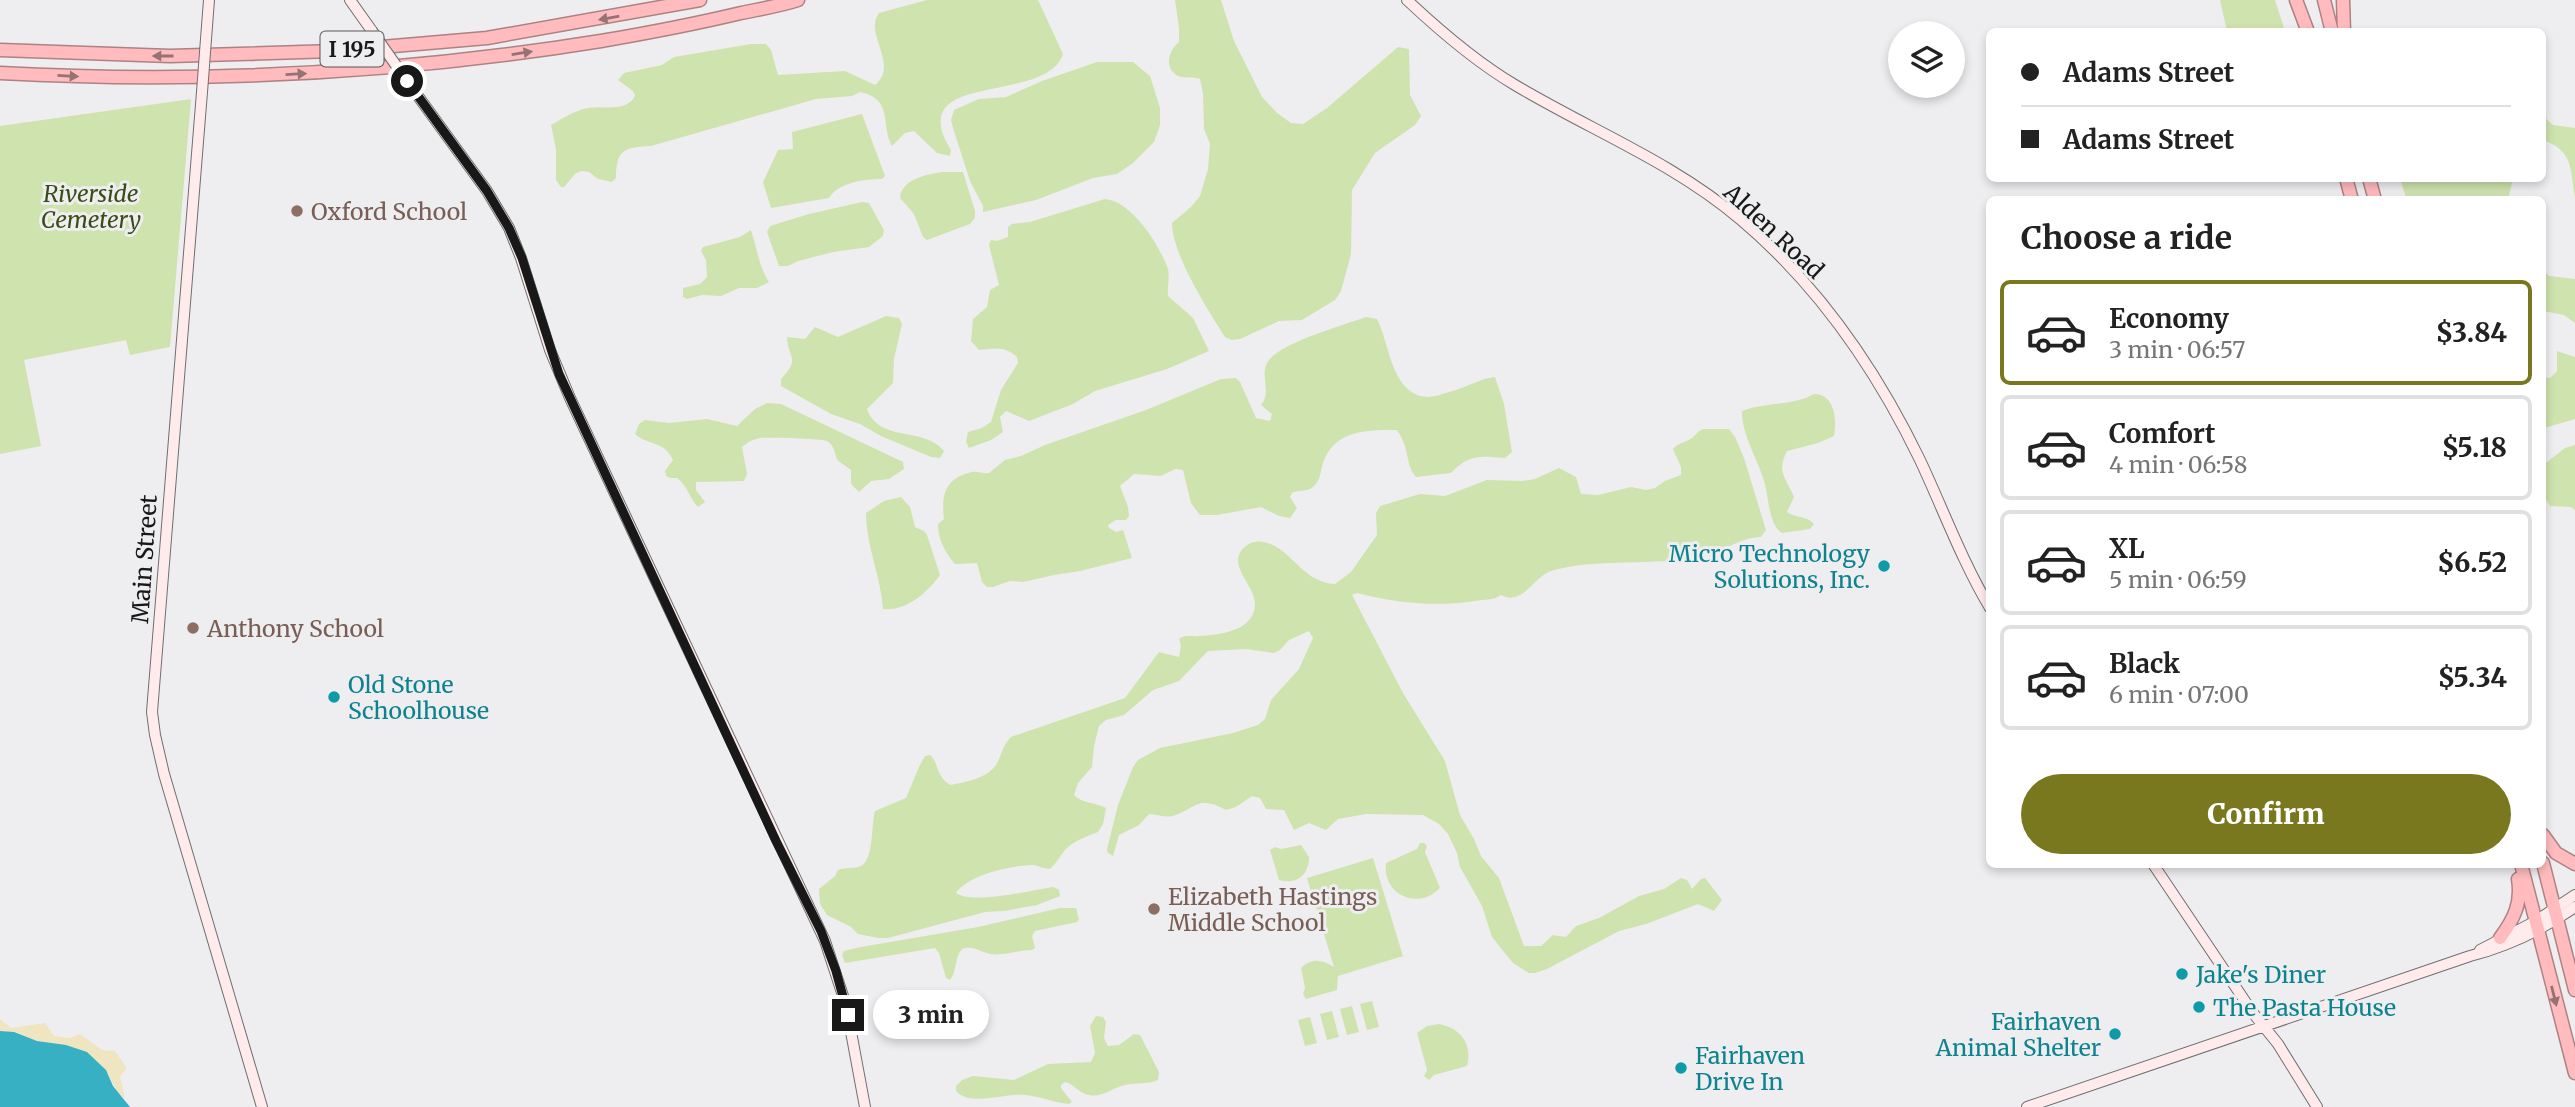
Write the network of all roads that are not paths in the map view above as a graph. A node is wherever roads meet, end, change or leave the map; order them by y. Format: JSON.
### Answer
{"nodes":[{"id":1,"x":209,"y":0,"type":"edge"},
{"id":2,"x":351,"y":0,"type":"edge"},
{"id":3,"x":700,"y":0,"type":"edge"},
{"id":4,"x":798,"y":0,"type":"edge"},
{"id":5,"x":1407,"y":0,"type":"edge"},
{"id":6,"x":2296,"y":0,"type":"edge"},
{"id":7,"x":2301,"y":0,"type":"edge"},
{"id":8,"x":2324,"y":0,"type":"edge"},
{"id":9,"x":2343,"y":0,"type":"edge"},
{"id":10,"x":2306,"y":28,"type":"edge"},
{"id":11,"x":2307,"y":28,"type":"edge"},
{"id":12,"x":2331,"y":28,"type":"edge"},
{"id":13,"x":2344,"y":28,"type":"edge"},
{"id":14,"x":0,"y":50,"type":"edge"},
{"id":15,"x":0,"y":73,"type":"edge"},
{"id":16,"x":1986,"y":600,"type":"edge"},
{"id":17,"x":2546,"y":839,"type":"edge"},
{"id":18,"x":2575,"y":864,"type":"edge"},
{"id":19,"x":2156,"y":868,"type":"edge"},
{"id":20,"x":2519,"y":868,"type":"edge"},
{"id":21,"x":2520,"y":868,"type":"edge"},
{"id":22,"x":2544,"y":868,"type":"edge"},
{"id":23,"x":2575,"y":895,"type":"edge"},
{"id":24,"x":2575,"y":907,"type":"edge"},
{"id":25,"x":2556,"y":914,"type":"junction"},
{"id":26,"x":2537,"y":925,"type":"junction"},
{"id":27,"x":2500,"y":938,"type":"junction"},
{"id":28,"x":2470,"y":956,"type":"junction"},
{"id":29,"x":2575,"y":990,"type":"edge"},
{"id":30,"x":2264,"y":1027,"type":"junction"},
{"id":31,"x":2575,"y":1073,"type":"edge"},
{"id":32,"x":262,"y":1107,"type":"edge"},
{"id":33,"x":865,"y":1107,"type":"edge"},
{"id":34,"x":2027,"y":1107,"type":"edge"},
{"id":35,"x":2316,"y":1107,"type":"edge"}],
"edges":[{"from":1,"to":32,"type":"main road","name":"Main Street","bridge":true},
{"from":2,"to":33,"type":"main road","bridge":true},
{"from":3,"to":14,"type":"highway","number":"I 195","one_way":true},
{"from":15,"to":4,"type":"highway","number":"I 195","one_way":true},
{"from":5,"to":16,"type":"main road","name":"Alden Road"},
{"from":6,"to":10,"type":"highway"},
{"from":7,"to":11,"type":"highway"},
{"from":8,"to":12,"type":"highway"},
{"from":9,"to":13,"type":"highway"},
{"from":17,"to":18,"type":"highway"},
{"from":19,"to":30,"type":"main road"},
{"from":20,"to":27,"type":"highway"},
{"from":21,"to":26,"type":"highway"},
{"from":22,"to":25,"type":"highway"},
{"from":23,"to":25,"type":"main road"},
{"from":24,"to":25,"type":"main road"},
{"from":25,"to":26,"type":"main road"},
{"from":25,"to":29,"type":"highway"},
{"from":26,"to":27,"type":"main road"},
{"from":26,"to":28,"type":"main road"},
{"from":26,"to":31,"type":"highway","one_way":true},
{"from":27,"to":28,"type":"main road"},
{"from":28,"to":30,"type":"main road"},
{"from":30,"to":34,"type":"main road"},
{"from":30,"to":35,"type":"main road"}]}
